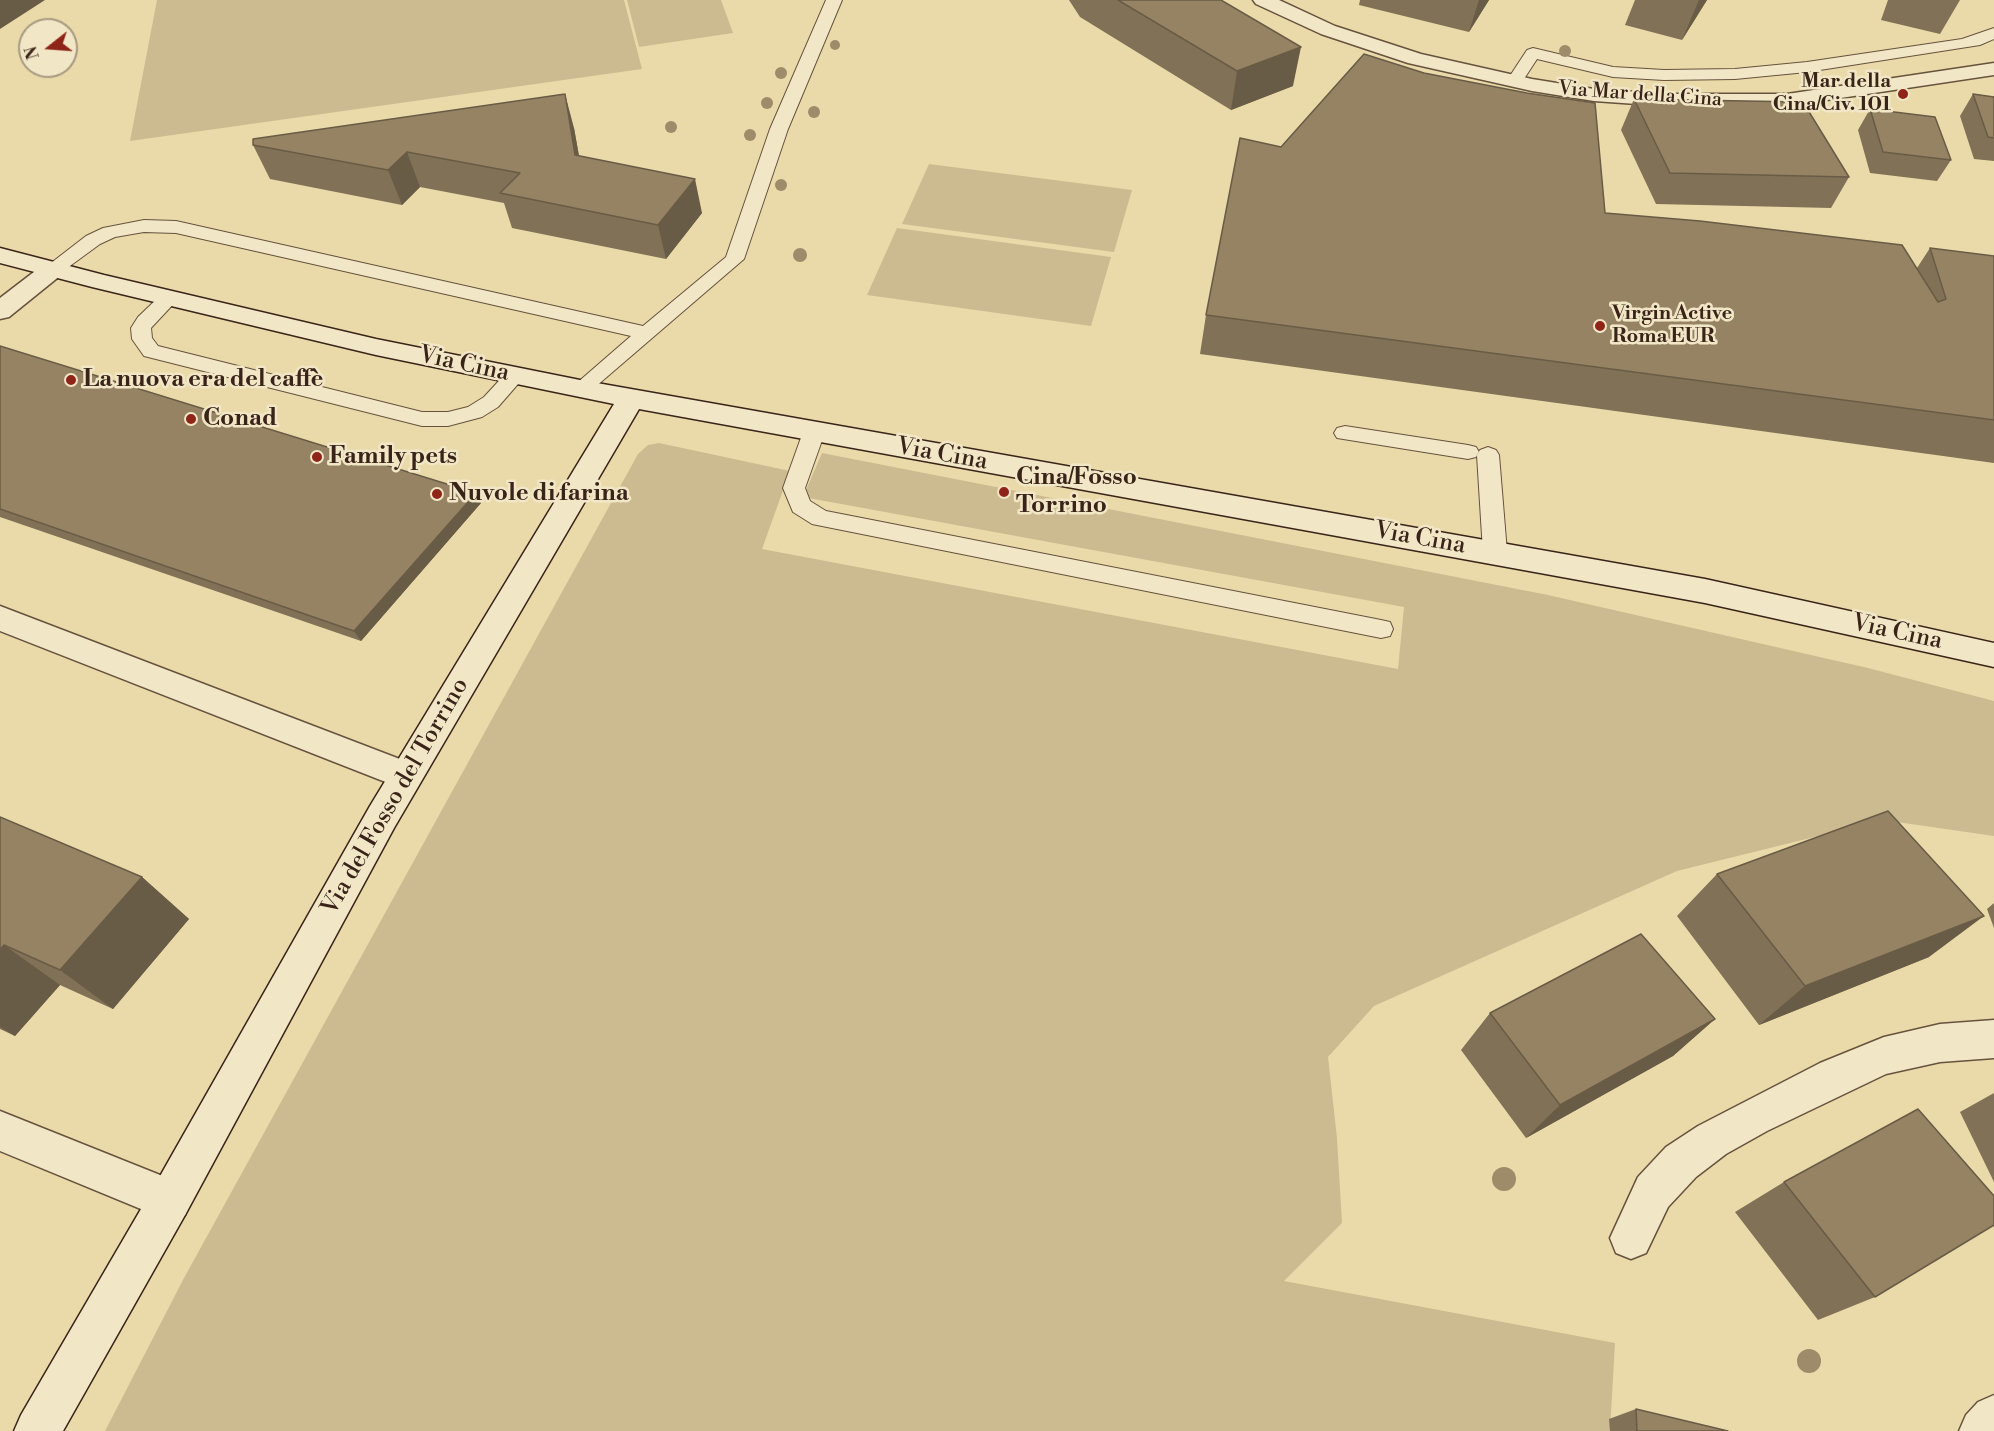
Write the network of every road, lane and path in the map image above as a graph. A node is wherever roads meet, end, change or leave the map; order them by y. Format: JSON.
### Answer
{"nodes":[{"id":1,"x":834,"y":0,"type":"edge"},
{"id":2,"x":1263,"y":0,"type":"edge"},
{"id":3,"x":1994,"y":33,"type":"edge"},
{"id":4,"x":1994,"y":69,"type":"edge"},
{"id":5,"x":1515,"y":82,"type":"junction"},
{"id":6,"x":0,"y":255,"type":"edge"},
{"id":7,"x":52,"y":270,"type":"junction"},
{"id":8,"x":170,"y":298,"type":"junction"},
{"id":9,"x":0,"y":310,"type":"edge"},
{"id":10,"x":648,"y":333,"type":"junction"},
{"id":11,"x":514,"y":376,"type":"junction"},
{"id":12,"x":580,"y":389,"type":"junction"},
{"id":13,"x":631,"y":399,"type":"junction"},
{"id":14,"x":814,"y":432,"type":"junction"},
{"id":15,"x":1345,"y":434,"type":"dead end"},
{"id":16,"x":1495,"y":552,"type":"junction"},
{"id":17,"x":0,"y":618,"type":"edge"},
{"id":18,"x":1380,"y":629,"type":"dead end"},
{"id":19,"x":1994,"y":655,"type":"edge"},
{"id":20,"x":406,"y":776,"type":"junction"},
{"id":21,"x":1994,"y":1039,"type":"edge"},
{"id":22,"x":0,"y":1131,"type":"edge"},
{"id":23,"x":170,"y":1200,"type":"junction"},
{"id":24,"x":1630,"y":1238,"type":"dead end"},
{"id":25,"x":1994,"y":1418,"type":"edge"},
{"id":26,"x":37,"y":1431,"type":"edge"},
{"id":27,"x":1982,"y":1431,"type":"edge"}],
"edges":[{"from":1,"to":10,"type":"lane"},
{"from":2,"to":5,"type":"street","name":"Via Mar della Cina"},
{"from":3,"to":5,"type":"lane"},
{"from":4,"to":5,"type":"street","name":"Via Mar della Cina"},
{"from":6,"to":7,"type":"street","name":"Via Cina"},
{"from":7,"to":8,"type":"street","name":"Via Cina"},
{"from":7,"to":9,"type":"street"},
{"from":7,"to":10,"type":"lane"},
{"from":8,"to":11,"type":"street","name":"Via Cina"},
{"from":8,"to":11,"type":"lane"},
{"from":10,"to":12,"type":"lane"},
{"from":11,"to":12,"type":"street","name":"Via Cina"},
{"from":12,"to":13,"type":"street","name":"Via Cina"},
{"from":13,"to":14,"type":"street","name":"Via Cina"},
{"from":13,"to":20,"type":"street","name":"Via del Fosso del Torrino"},
{"from":14,"to":16,"type":"street","name":"Via Cina"},
{"from":14,"to":18,"type":"lane"},
{"from":15,"to":16,"type":"lane"},
{"from":16,"to":19,"type":"street","name":"Via Cina"},
{"from":17,"to":20,"type":"street"},
{"from":20,"to":23,"type":"street","name":"Via del Fosso del Torrino"},
{"from":21,"to":24,"type":"street"},
{"from":22,"to":23,"type":"street"},
{"from":23,"to":26,"type":"street","name":"Via del Fosso del Torrino"},
{"from":25,"to":27,"type":"street"}]}
